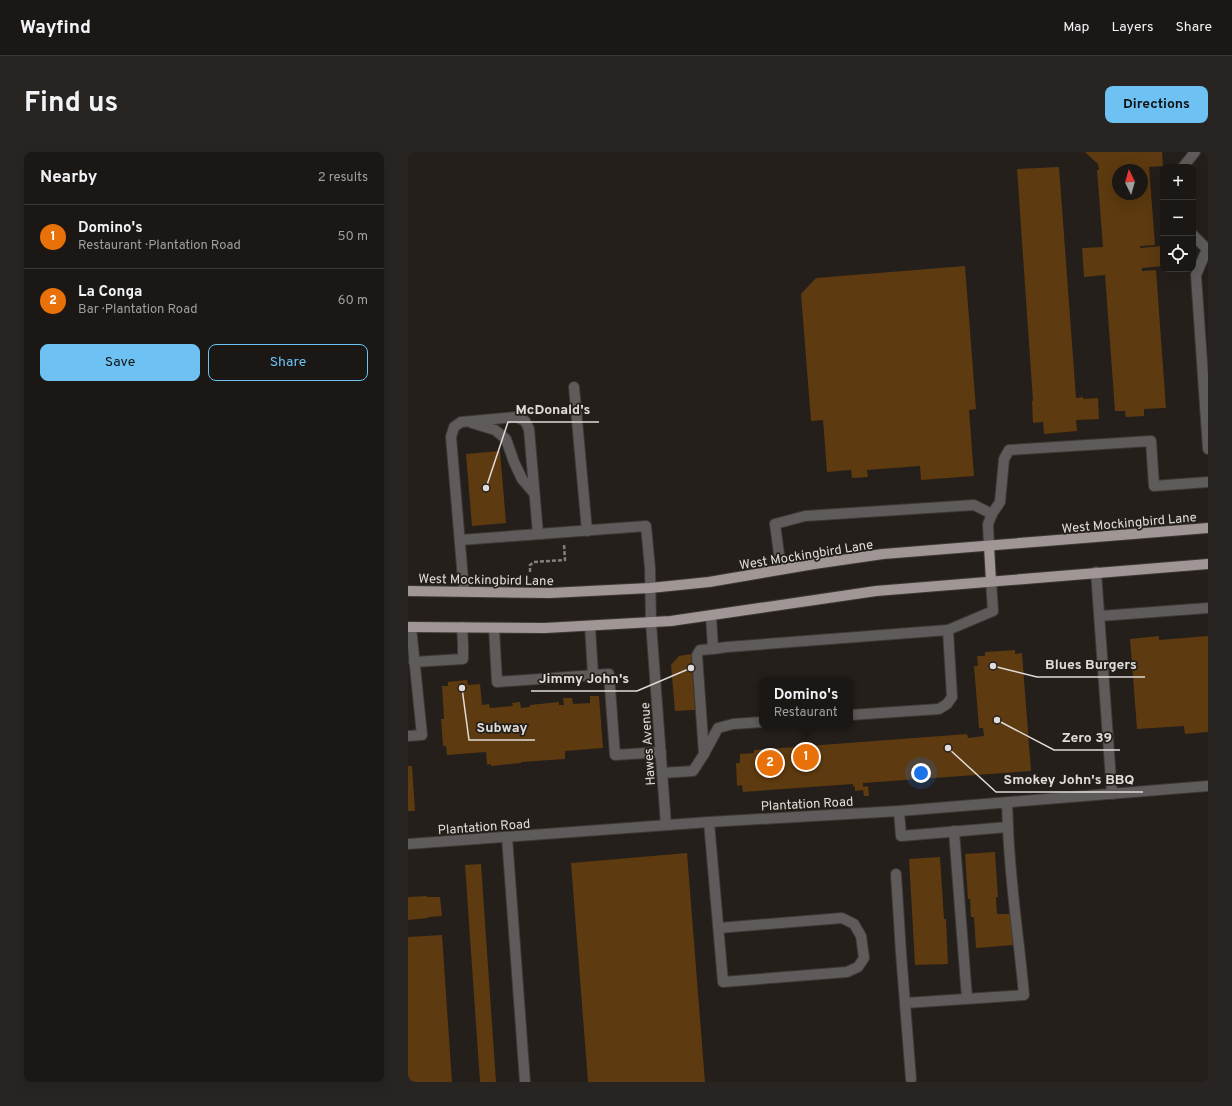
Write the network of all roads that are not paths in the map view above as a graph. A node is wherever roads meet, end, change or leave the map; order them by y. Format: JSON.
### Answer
{"nodes":[{"id":1,"x":1195,"y":152,"type":"edge"},
{"id":2,"x":1186,"y":164,"type":"edge"},
{"id":3,"x":1194,"y":236,"type":"edge"},
{"id":4,"x":1208,"y":250,"type":"edge"},
{"id":5,"x":574,"y":387,"type":"dead end"},
{"id":6,"x":467,"y":421,"type":"junction"},
{"id":7,"x":1208,"y":449,"type":"edge"},
{"id":8,"x":1208,"y":482,"type":"edge"},
{"id":9,"x":534,"y":493,"type":"junction"},
{"id":10,"x":992,"y":514,"type":"junction"},
{"id":11,"x":1208,"y":528,"type":"edge"},
{"id":12,"x":587,"y":531,"type":"junction"},
{"id":13,"x":538,"y":534,"type":"junction"},
{"id":14,"x":460,"y":540,"type":"junction"},
{"id":15,"x":989,"y":546,"type":"junction"},
{"id":16,"x":1208,"y":564,"type":"edge"},
{"id":17,"x":781,"y":569,"type":"junction"},
{"id":18,"x":1096,"y":572,"type":"junction"},
{"id":19,"x":991,"y":581,"type":"junction"},
{"id":20,"x":650,"y":588,"type":"junction"},
{"id":21,"x":408,"y":591,"type":"edge"},
{"id":22,"x":464,"y":591,"type":"junction"},
{"id":23,"x":1208,"y":608,"type":"edge"},
{"id":24,"x":710,"y":616,"type":"junction"},
{"id":25,"x":1100,"y":616,"type":"junction"},
{"id":26,"x":651,"y":623,"type":"junction"},
{"id":27,"x":590,"y":626,"type":"junction"},
{"id":28,"x":410,"y":627,"type":"edge"},
{"id":29,"x":462,"y":627,"type":"junction"},
{"id":30,"x":494,"y":628,"type":"junction"},
{"id":31,"x":948,"y":630,"type":"junction"},
{"id":32,"x":713,"y":649,"type":"junction"},
{"id":33,"x":414,"y":662,"type":"junction"},
{"id":34,"x":593,"y":675,"type":"junction"},
{"id":35,"x":853,"y":715,"type":"edge"},
{"id":36,"x":759,"y":722,"type":"edge"},
{"id":37,"x":408,"y":736,"type":"edge"},
{"id":38,"x":661,"y":752,"type":"junction"},
{"id":39,"x":704,"y":754,"type":"junction"},
{"id":40,"x":662,"y":773,"type":"junction"},
{"id":41,"x":1208,"y":786,"type":"edge"},
{"id":42,"x":1112,"y":794,"type":"junction"},
{"id":43,"x":1007,"y":803,"type":"junction"},
{"id":44,"x":899,"y":811,"type":"junction"},
{"id":45,"x":709,"y":822,"type":"junction"},
{"id":46,"x":666,"y":825,"type":"junction"},
{"id":47,"x":1008,"y":827,"type":"junction"},
{"id":48,"x":954,"y":831,"type":"junction"},
{"id":49,"x":507,"y":837,"type":"junction"},
{"id":50,"x":408,"y":844,"type":"edge"},
{"id":51,"x":896,"y":874,"type":"dead end"},
{"id":52,"x":719,"y":928,"type":"junction"},
{"id":53,"x":967,"y":998,"type":"junction"},
{"id":54,"x":905,"y":1003,"type":"junction"},
{"id":55,"x":911,"y":1079,"type":"dead end"},
{"id":56,"x":525,"y":1082,"type":"edge"}],
"edges":[{"from":1,"to":2,"type":"street"},
{"from":3,"to":4,"type":"street"},
{"from":4,"to":7,"type":"street"},
{"from":5,"to":12,"type":"street"},
{"from":6,"to":9,"type":"street"},
{"from":6,"to":9,"type":"street"},
{"from":6,"to":14,"type":"street"},
{"from":8,"to":10,"type":"street"},
{"from":9,"to":13,"type":"street"},
{"from":10,"to":15,"type":"street"},
{"from":10,"to":17,"type":"street"},
{"from":11,"to":15,"type":"main road","name":"West Mockingbird Lane"},
{"from":12,"to":13,"type":"street"},
{"from":12,"to":20,"type":"street","name":"Hawes Avenue"},
{"from":13,"to":14,"type":"street"},
{"from":14,"to":22,"type":"street"},
{"from":15,"to":17,"type":"main road","name":"West Mockingbird Lane"},
{"from":15,"to":19,"type":"main road"},
{"from":16,"to":18,"type":"main road"},
{"from":17,"to":20,"type":"main road","name":"West Mockingbird Lane"},
{"from":18,"to":19,"type":"main road"},
{"from":18,"to":25,"type":"street"},
{"from":19,"to":24,"type":"main road"},
{"from":19,"to":31,"type":"street"},
{"from":20,"to":22,"type":"main road","name":"West Mockingbird Lane"},
{"from":20,"to":26,"type":"street","name":"Hawes Avenue"},
{"from":21,"to":22,"type":"main road","name":"West Mockingbird Lane"},
{"from":23,"to":25,"type":"street"},
{"from":24,"to":26,"type":"main road"},
{"from":24,"to":32,"type":"street"},
{"from":25,"to":42,"type":"street"},
{"from":26,"to":27,"type":"main road"},
{"from":26,"to":38,"type":"street","name":"Hawes Avenue"},
{"from":27,"to":30,"type":"main road"},
{"from":27,"to":34,"type":"street"},
{"from":28,"to":29,"type":"main road"},
{"from":28,"to":33,"type":"street"},
{"from":29,"to":30,"type":"main road"},
{"from":29,"to":33,"type":"street"},
{"from":30,"to":34,"type":"street"},
{"from":31,"to":32,"type":"street"},
{"from":31,"to":35,"type":"street"},
{"from":32,"to":39,"type":"street"},
{"from":33,"to":37,"type":"street"},
{"from":34,"to":38,"type":"street"},
{"from":36,"to":39,"type":"street"},
{"from":38,"to":40,"type":"street","name":"Hawes Avenue"},
{"from":39,"to":40,"type":"street"},
{"from":40,"to":46,"type":"street","name":"Hawes Avenue"},
{"from":41,"to":42,"type":"street","name":"Plantation Road"},
{"from":42,"to":43,"type":"street","name":"Plantation Road"},
{"from":43,"to":44,"type":"street","name":"Plantation Road"},
{"from":43,"to":47,"type":"street"},
{"from":44,"to":45,"type":"street","name":"Plantation Road"},
{"from":44,"to":48,"type":"street"},
{"from":45,"to":46,"type":"street","name":"Plantation Road"},
{"from":45,"to":52,"type":"street"},
{"from":46,"to":49,"type":"street","name":"Plantation Road"},
{"from":47,"to":48,"type":"street"},
{"from":47,"to":53,"type":"street"},
{"from":48,"to":53,"type":"street"},
{"from":49,"to":50,"type":"street","name":"Plantation Road"},
{"from":49,"to":56,"type":"street"},
{"from":51,"to":54,"type":"street"},
{"from":52,"to":52,"type":"street"},
{"from":53,"to":54,"type":"street"},
{"from":54,"to":55,"type":"street"}]}
